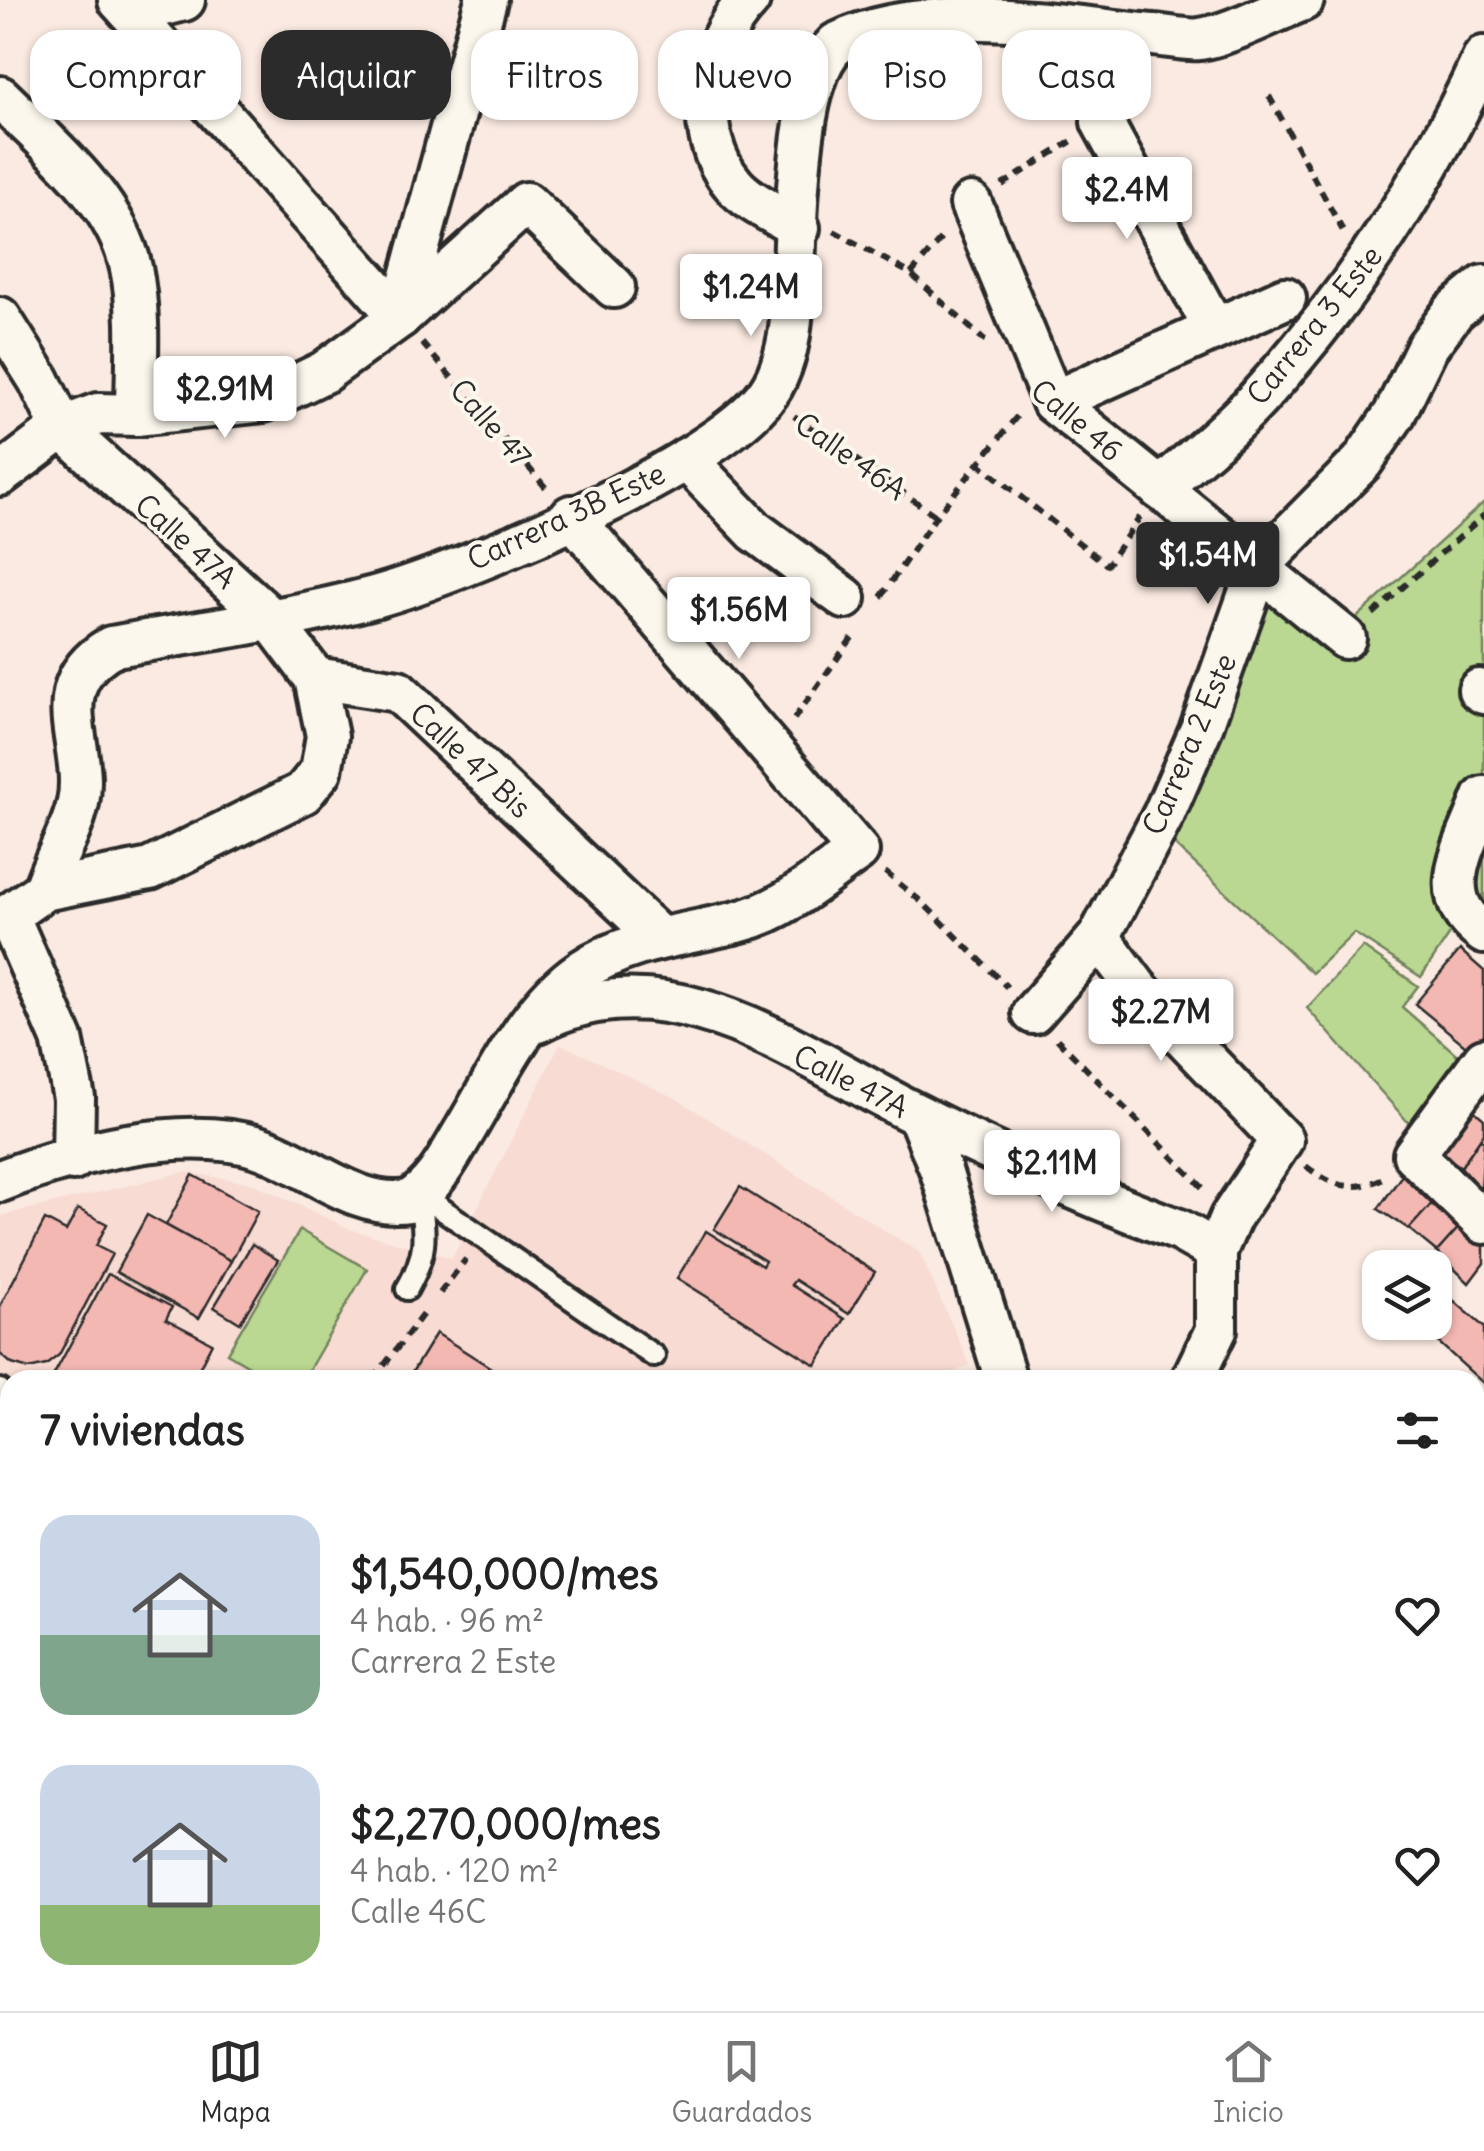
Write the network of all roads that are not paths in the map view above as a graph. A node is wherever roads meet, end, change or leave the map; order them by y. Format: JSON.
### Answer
{"nodes":[{"id":1,"x":120,"y":0,"type":"edge"},
{"id":2,"x":184,"y":0,"type":"edge"},
{"id":3,"x":486,"y":0,"type":"edge"},
{"id":4,"x":750,"y":0,"type":"edge"},
{"id":5,"x":1285,"y":3,"type":"edge"},
{"id":6,"x":1484,"y":57,"type":"edge"},
{"id":7,"x":0,"y":97,"type":"edge"},
{"id":8,"x":1102,"y":122,"type":"dead end"},
{"id":9,"x":971,"y":204,"type":"dead end"},
{"id":10,"x":799,"y":228,"type":"junction"},
{"id":11,"x":614,"y":286,"type":"dead end"},
{"id":12,"x":1484,"y":286,"type":"edge"},
{"id":13,"x":1285,"y":298,"type":"dead end"},
{"id":14,"x":400,"y":317,"type":"junction"},
{"id":15,"x":0,"y":318,"type":"edge"},
{"id":16,"x":1214,"y":328,"type":"junction"},
{"id":17,"x":1046,"y":396,"type":"junction"},
{"id":18,"x":136,"y":415,"type":"junction"},
{"id":19,"x":62,"y":428,"type":"junction"},
{"id":20,"x":686,"y":459,"type":"junction"},
{"id":21,"x":0,"y":474,"type":"edge"},
{"id":22,"x":1160,"y":489,"type":"junction"},
{"id":23,"x":571,"y":516,"type":"junction"},
{"id":24,"x":1259,"y":566,"type":"junction"},
{"id":25,"x":861,"y":609,"type":"road end"},
{"id":26,"x":270,"y":618,"type":"junction"},
{"id":27,"x":1346,"y":638,"type":"road end"},
{"id":28,"x":315,"y":678,"type":"junction"},
{"id":29,"x":1484,"y":797,"type":"edge"},
{"id":30,"x":44,"y":890,"type":"junction"},
{"id":31,"x":4,"y":918,"type":"edge"},
{"id":32,"x":1484,"y":934,"type":"edge"},
{"id":33,"x":1099,"y":937,"type":"junction"},
{"id":34,"x":660,"y":938,"type":"junction"},
{"id":35,"x":1033,"y":1013,"type":"dead end"},
{"id":36,"x":530,"y":1026,"type":"junction"},
{"id":37,"x":1484,"y":1060,"type":"edge"},
{"id":38,"x":919,"y":1116,"type":"junction"},
{"id":39,"x":73,"y":1160,"type":"junction"},
{"id":40,"x":432,"y":1179,"type":"junction"},
{"id":41,"x":0,"y":1181,"type":"edge"},
{"id":42,"x":1484,"y":1223,"type":"edge"},
{"id":43,"x":1216,"y":1251,"type":"junction"},
{"id":44,"x":406,"y":1289,"type":"dead end"},
{"id":45,"x":654,"y":1356,"type":"dead end"},
{"id":46,"x":1003,"y":1370,"type":"edge"},
{"id":47,"x":1197,"y":1370,"type":"edge"}],
"edges":[{"from":1,"to":2,"type":"street"},
{"from":1,"to":14,"type":"street"},
{"from":3,"to":14,"type":"street"},
{"from":4,"to":10,"type":"street"},
{"from":5,"to":10,"type":"street","name":"Carrera 3B Este"},
{"from":6,"to":22,"type":"street","name":"Carrera 3 Este"},
{"from":7,"to":18,"type":"street"},
{"from":8,"to":16,"type":"street"},
{"from":9,"to":17,"type":"street"},
{"from":10,"to":20,"type":"street","name":"Carrera 3B Este"},
{"from":11,"to":14,"type":"street"},
{"from":12,"to":24,"type":"street","name":"Carrera 2 Este"},
{"from":13,"to":16,"type":"street"},
{"from":14,"to":18,"type":"street"},
{"from":15,"to":19,"type":"street","name":"Calle 47A"},
{"from":16,"to":17,"type":"street"},
{"from":17,"to":22,"type":"street","name":"Calle 46"},
{"from":18,"to":19,"type":"street"},
{"from":19,"to":21,"type":"street"},
{"from":19,"to":26,"type":"street","name":"Calle 47A"},
{"from":20,"to":23,"type":"street","name":"Carrera 3B Este"},
{"from":20,"to":25,"type":"street"},
{"from":22,"to":24,"type":"street","name":"Calle 46"},
{"from":23,"to":26,"type":"street","name":"Carrera 3B Este"},
{"from":23,"to":34,"type":"street"},
{"from":24,"to":27,"type":"street","name":"Calle 46"},
{"from":24,"to":33,"type":"street","name":"Carrera 2 Este"},
{"from":26,"to":28,"type":"street"},
{"from":26,"to":30,"type":"street","name":"Carrera 3B Este"},
{"from":28,"to":30,"type":"street"},
{"from":28,"to":34,"type":"street","name":"Calle 47 Bis"},
{"from":29,"to":32,"type":"street"},
{"from":30,"to":31,"type":"street"},
{"from":31,"to":39,"type":"street"},
{"from":33,"to":35,"type":"street","name":"Carrera 2 Este"},
{"from":33,"to":43,"type":"street"},
{"from":34,"to":36,"type":"street"},
{"from":36,"to":38,"type":"street","name":"Calle 47A"},
{"from":36,"to":40,"type":"street"},
{"from":37,"to":42,"type":"street"},
{"from":38,"to":43,"type":"street","name":"Calle 47A"},
{"from":38,"to":46,"type":"street"},
{"from":39,"to":40,"type":"street"},
{"from":39,"to":41,"type":"street"},
{"from":40,"to":44,"type":"lane"},
{"from":40,"to":45,"type":"lane"},
{"from":43,"to":47,"type":"street"}]}
